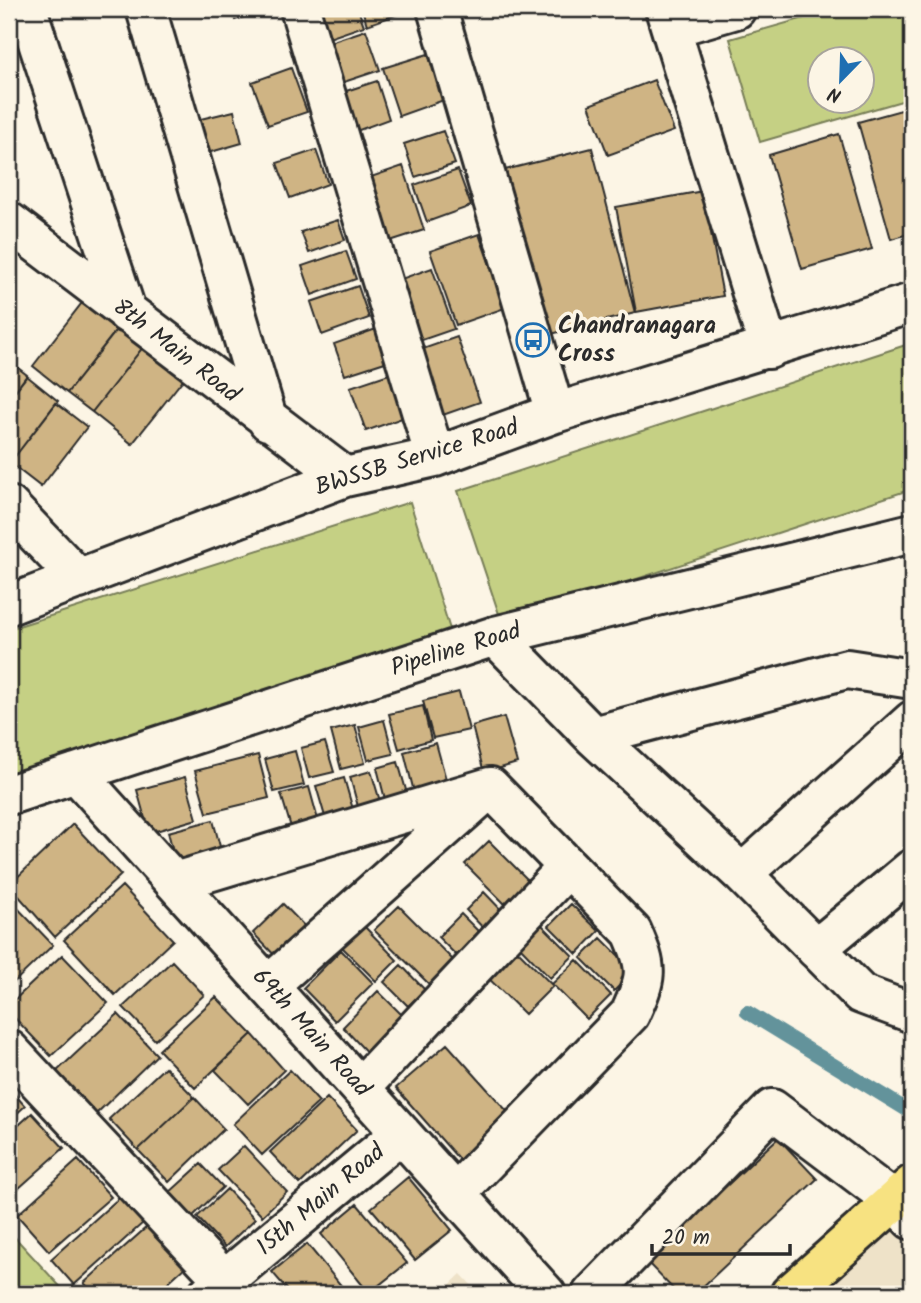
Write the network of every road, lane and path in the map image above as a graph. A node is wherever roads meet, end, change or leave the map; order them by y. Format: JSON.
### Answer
{"nodes":[{"id":1,"x":27,"y":9,"type":"edge"},
{"id":2,"x":146,"y":9,"type":"edge"},
{"id":3,"x":300,"y":9,"type":"edge"},
{"id":4,"x":437,"y":9,"type":"edge"},
{"id":5,"x":736,"y":9,"type":"edge"},
{"id":6,"x":668,"y":18,"type":"edge"},
{"id":7,"x":9,"y":222,"type":"edge"},
{"id":8,"x":912,"y":303,"type":"edge"},
{"id":9,"x":127,"y":313,"type":"junction"},
{"id":10,"x":769,"y":349,"type":"junction"},
{"id":11,"x":555,"y":413,"type":"junction"},
{"id":12,"x":268,"y":421,"type":"junction"},
{"id":13,"x":435,"y":457,"type":"junction"},
{"id":14,"x":345,"y":477,"type":"junction"},
{"id":15,"x":9,"y":506,"type":"edge"},
{"id":16,"x":903,"y":546,"type":"edge"},
{"id":17,"x":79,"y":579,"type":"junction"},
{"id":18,"x":9,"y":605,"type":"edge"},
{"id":19,"x":495,"y":636,"type":"junction"},
{"id":20,"x":912,"y":679,"type":"edge"},
{"id":21,"x":912,"y":721,"type":"edge"},
{"id":22,"x":593,"y":736,"type":"junction"},
{"id":23,"x":76,"y":773,"type":"junction"},
{"id":24,"x":490,"y":788,"type":"junction"},
{"id":25,"x":9,"y":795,"type":"edge"},
{"id":26,"x":568,"y":867,"type":"junction"},
{"id":27,"x":912,"y":869,"type":"edge"},
{"id":28,"x":742,"y":874,"type":"junction"},
{"id":29,"x":175,"y":882,"type":"junction"},
{"id":30,"x":816,"y":949,"type":"junction"},
{"id":31,"x":268,"y":986,"type":"junction"},
{"id":32,"x":912,"y":1013,"type":"edge"},
{"id":33,"x":9,"y":1050,"type":"edge"},
{"id":34,"x":360,"y":1088,"type":"junction"},
{"id":35,"x":401,"y":1133,"type":"junction"},
{"id":36,"x":456,"y":1193,"type":"junction"},
{"id":37,"x":906,"y":1202,"type":"edge"},
{"id":38,"x":216,"y":1287,"type":"edge"},
{"id":39,"x":546,"y":1294,"type":"edge"},
{"id":40,"x":592,"y":1294,"type":"edge"},
{"id":41,"x":790,"y":1294,"type":"edge"}],
"edges":[{"from":1,"to":9,"type":"street"},
{"from":2,"to":12,"type":"street"},
{"from":3,"to":13,"type":"street"},
{"from":4,"to":11,"type":"street"},
{"from":5,"to":6,"type":"street"},
{"from":6,"to":10,"type":"street"},
{"from":7,"to":9,"type":"street","name":"8th Main Road"},
{"from":8,"to":10,"type":"street","name":"BWSSB Service Road"},
{"from":9,"to":12,"type":"street","name":"8th Main Road"},
{"from":10,"to":11,"type":"street","name":"BWSSB Service Road"},
{"from":11,"to":13,"type":"street","name":"BWSSB Service Road"},
{"from":12,"to":14,"type":"street","name":"8th Main Road"},
{"from":13,"to":14,"type":"street","name":"BWSSB Service Road"},
{"from":14,"to":17,"type":"street","name":"BWSSB Service Road"},
{"from":15,"to":17,"type":"street"},
{"from":16,"to":19,"type":"street","name":"Pipeline Road"},
{"from":17,"to":18,"type":"street","name":"BWSSB Service Road"},
{"from":19,"to":22,"type":"street"},
{"from":19,"to":23,"type":"street","name":"Pipeline Road"},
{"from":20,"to":22,"type":"street"},
{"from":21,"to":28,"type":"street"},
{"from":22,"to":28,"type":"street"},
{"from":23,"to":25,"type":"street","name":"Pipeline Road"},
{"from":23,"to":29,"type":"street","name":"69th Main Road"},
{"from":24,"to":26,"type":"street"},
{"from":24,"to":29,"type":"street"},
{"from":24,"to":31,"type":"street"},
{"from":26,"to":34,"type":"street"},
{"from":26,"to":36,"type":"street"},
{"from":27,"to":30,"type":"street"},
{"from":28,"to":30,"type":"street"},
{"from":29,"to":31,"type":"street","name":"69th Main Road"},
{"from":30,"to":32,"type":"street"},
{"from":31,"to":34,"type":"street","name":"69th Main Road"},
{"from":33,"to":38,"type":"street"},
{"from":34,"to":35,"type":"street","name":"69th Main Road"},
{"from":35,"to":36,"type":"street","name":"69th Main Road"},
{"from":35,"to":38,"type":"street","name":"15th Main Road"},
{"from":36,"to":39,"type":"street","name":"69th Main Road"},
{"from":37,"to":40,"type":"street"},
{"from":37,"to":41,"type":"main road"}]}
